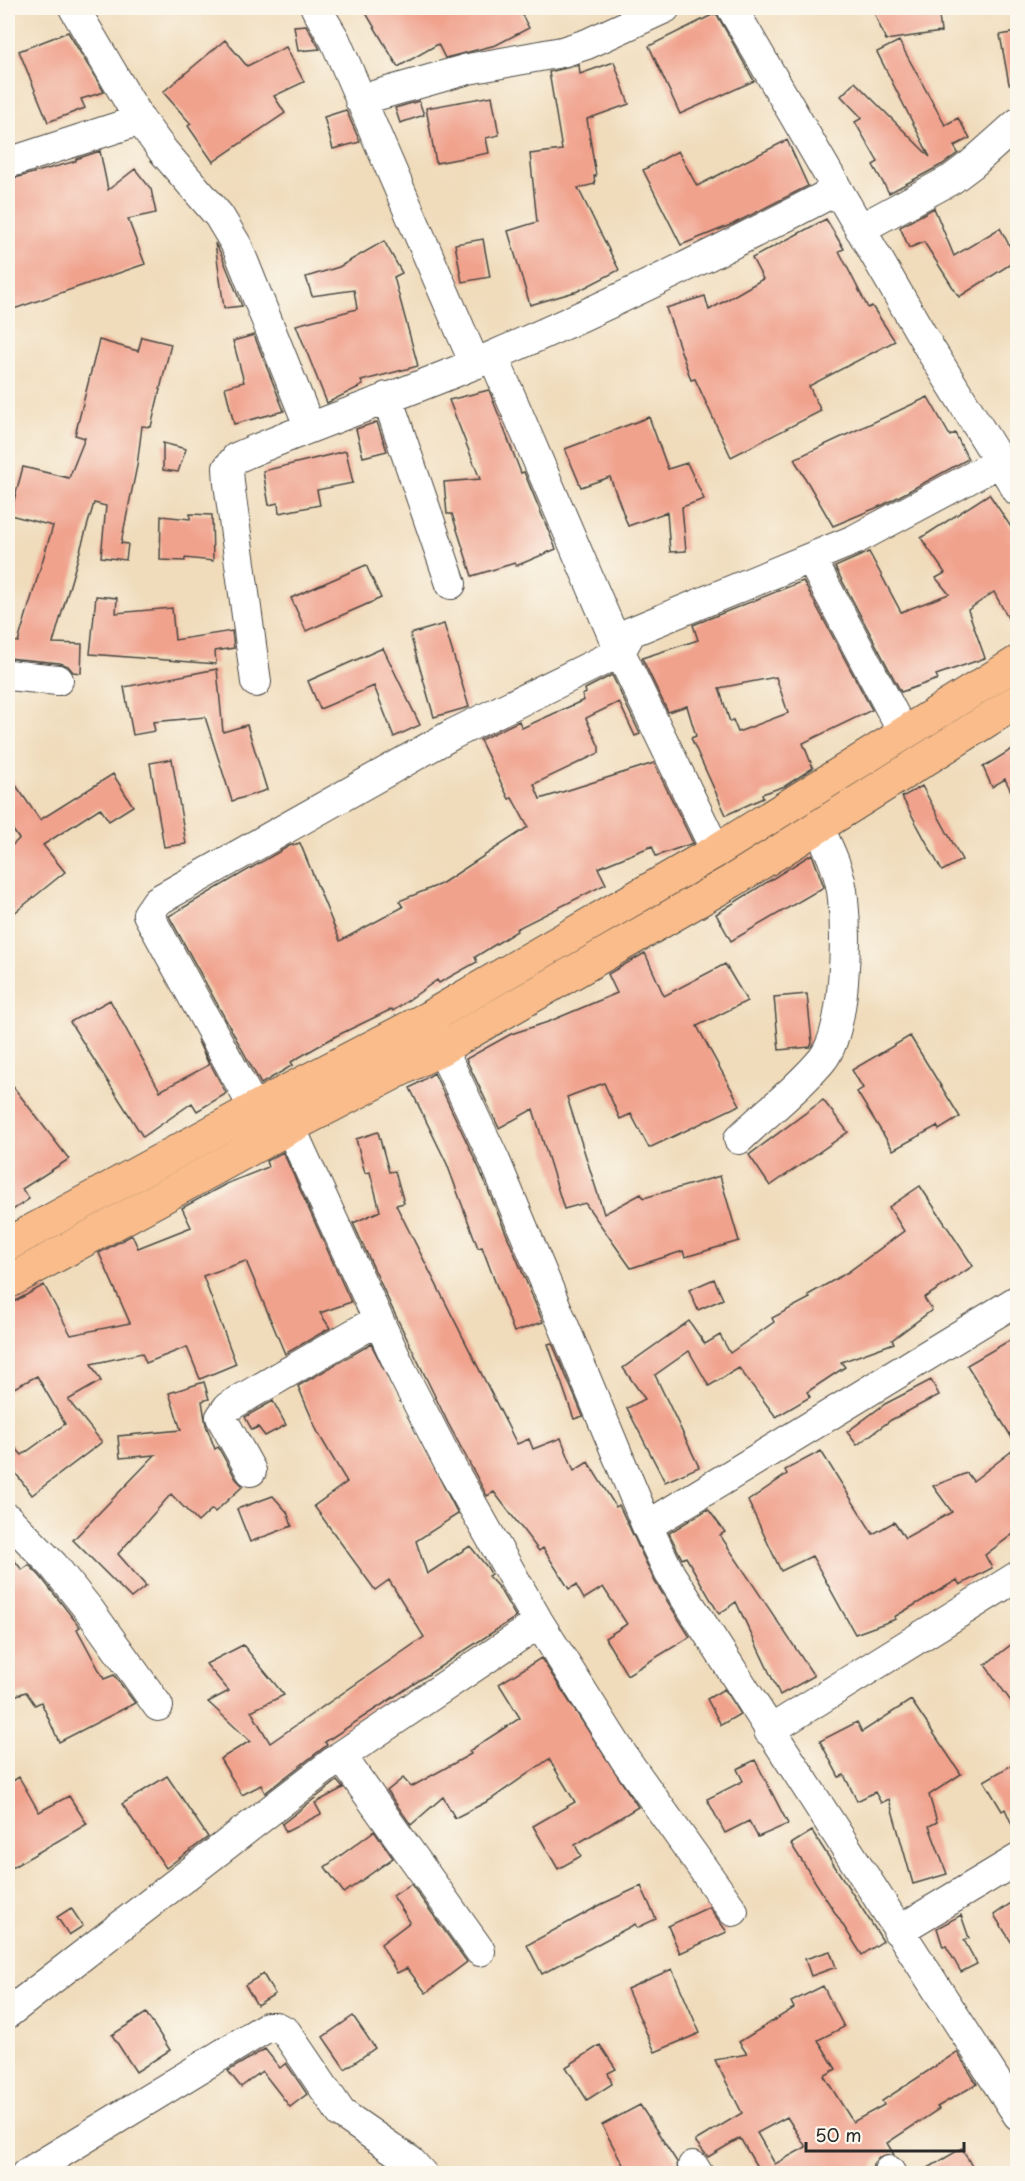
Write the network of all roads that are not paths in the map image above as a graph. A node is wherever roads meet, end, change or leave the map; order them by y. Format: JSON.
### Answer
{"nodes":[{"id":1,"x":74,"y":8,"type":"edge"},
{"id":2,"x":316,"y":8,"type":"edge"},
{"id":3,"x":665,"y":8,"type":"edge"},
{"id":4,"x":732,"y":8,"type":"edge"},
{"id":5,"x":360,"y":100,"type":"junction"},
{"id":6,"x":140,"y":120,"type":"junction"},
{"id":7,"x":1017,"y":123,"type":"edge"},
{"id":8,"x":8,"y":163,"type":"edge"},
{"id":9,"x":837,"y":190,"type":"junction"},
{"id":10,"x":860,"y":229,"type":"junction"},
{"id":11,"x":484,"y":360,"type":"junction"},
{"id":12,"x":387,"y":397,"type":"junction"},
{"id":13,"x":309,"y":426,"type":"junction"},
{"id":14,"x":1000,"y":462,"type":"junction"},
{"id":15,"x":1017,"y":491,"type":"edge"},
{"id":16,"x":811,"y":559,"type":"junction"},
{"id":17,"x":450,"y":584,"type":"dead end"},
{"id":18,"x":620,"y":652,"type":"junction"},
{"id":19,"x":1017,"y":662,"type":"edge"},
{"id":20,"x":8,"y":675,"type":"edge"},
{"id":21,"x":58,"y":680,"type":"dead end"},
{"id":22,"x":256,"y":682,"type":"dead end"},
{"id":23,"x":1017,"y":701,"type":"edge"},
{"id":24,"x":904,"y":734,"type":"junction"},
{"id":25,"x":818,"y":826,"type":"junction"},
{"id":26,"x":716,"y":851,"type":"junction"},
{"id":27,"x":428,"y":1018,"type":"junction"},
{"id":28,"x":442,"y":1048,"type":"junction"},
{"id":29,"x":254,"y":1108,"type":"junction"},
{"id":30,"x":290,"y":1127,"type":"junction"},
{"id":31,"x":739,"y":1139,"type":"dead end"},
{"id":32,"x":8,"y":1244,"type":"edge"},
{"id":33,"x":8,"y":1282,"type":"edge"},
{"id":34,"x":1017,"y":1300,"type":"edge"},
{"id":35,"x":378,"y":1320,"type":"junction"},
{"id":36,"x":251,"y":1471,"type":"dead end"},
{"id":37,"x":8,"y":1519,"type":"edge"},
{"id":38,"x":647,"y":1526,"type":"junction"},
{"id":39,"x":1017,"y":1576,"type":"edge"},
{"id":40,"x":539,"y":1623,"type":"junction"},
{"id":41,"x":158,"y":1706,"type":"dead end"},
{"id":42,"x":768,"y":1731,"type":"junction"},
{"id":43,"x":341,"y":1756,"type":"junction"},
{"id":44,"x":1017,"y":1858,"type":"edge"},
{"id":45,"x":733,"y":1911,"type":"dead end"},
{"id":46,"x":898,"y":1931,"type":"junction"},
{"id":47,"x":480,"y":1950,"type":"dead end"},
{"id":48,"x":8,"y":2013,"type":"edge"},
{"id":49,"x":1017,"y":2115,"type":"edge"},
{"id":50,"x":26,"y":2174,"type":"edge"},
{"id":51,"x":422,"y":2174,"type":"edge"}],
"edges":[{"from":1,"to":6,"type":"street"},
{"from":2,"to":5,"type":"street"},
{"from":3,"to":5,"type":"street"},
{"from":4,"to":9,"type":"street"},
{"from":5,"to":11,"type":"street"},
{"from":6,"to":8,"type":"street"},
{"from":6,"to":13,"type":"street"},
{"from":7,"to":10,"type":"street"},
{"from":9,"to":10,"type":"street"},
{"from":9,"to":11,"type":"street"},
{"from":10,"to":14,"type":"street"},
{"from":11,"to":12,"type":"street"},
{"from":11,"to":18,"type":"street"},
{"from":12,"to":13,"type":"street"},
{"from":12,"to":17,"type":"street"},
{"from":13,"to":22,"type":"street"},
{"from":14,"to":15,"type":"street"},
{"from":14,"to":16,"type":"street"},
{"from":16,"to":18,"type":"street"},
{"from":16,"to":24,"type":"street"},
{"from":18,"to":26,"type":"street"},
{"from":18,"to":29,"type":"street"},
{"from":19,"to":24,"type":"main road"},
{"from":20,"to":21,"type":"street"},
{"from":23,"to":25,"type":"main road"},
{"from":24,"to":26,"type":"main road"},
{"from":25,"to":28,"type":"main road"},
{"from":25,"to":31,"type":"street"},
{"from":26,"to":27,"type":"main road"},
{"from":27,"to":28,"type":"street"},
{"from":27,"to":29,"type":"main road"},
{"from":28,"to":30,"type":"main road"},
{"from":28,"to":38,"type":"street"},
{"from":29,"to":32,"type":"main road"},
{"from":30,"to":33,"type":"main road"},
{"from":30,"to":35,"type":"street"},
{"from":34,"to":38,"type":"street"},
{"from":35,"to":36,"type":"street"},
{"from":35,"to":40,"type":"street"},
{"from":37,"to":41,"type":"street"},
{"from":38,"to":42,"type":"street"},
{"from":39,"to":42,"type":"street"},
{"from":40,"to":43,"type":"street"},
{"from":40,"to":45,"type":"street"},
{"from":42,"to":46,"type":"street"},
{"from":43,"to":47,"type":"street"},
{"from":43,"to":48,"type":"street"},
{"from":44,"to":46,"type":"street"},
{"from":46,"to":49,"type":"street"},
{"from":50,"to":51,"type":"street"}]}
